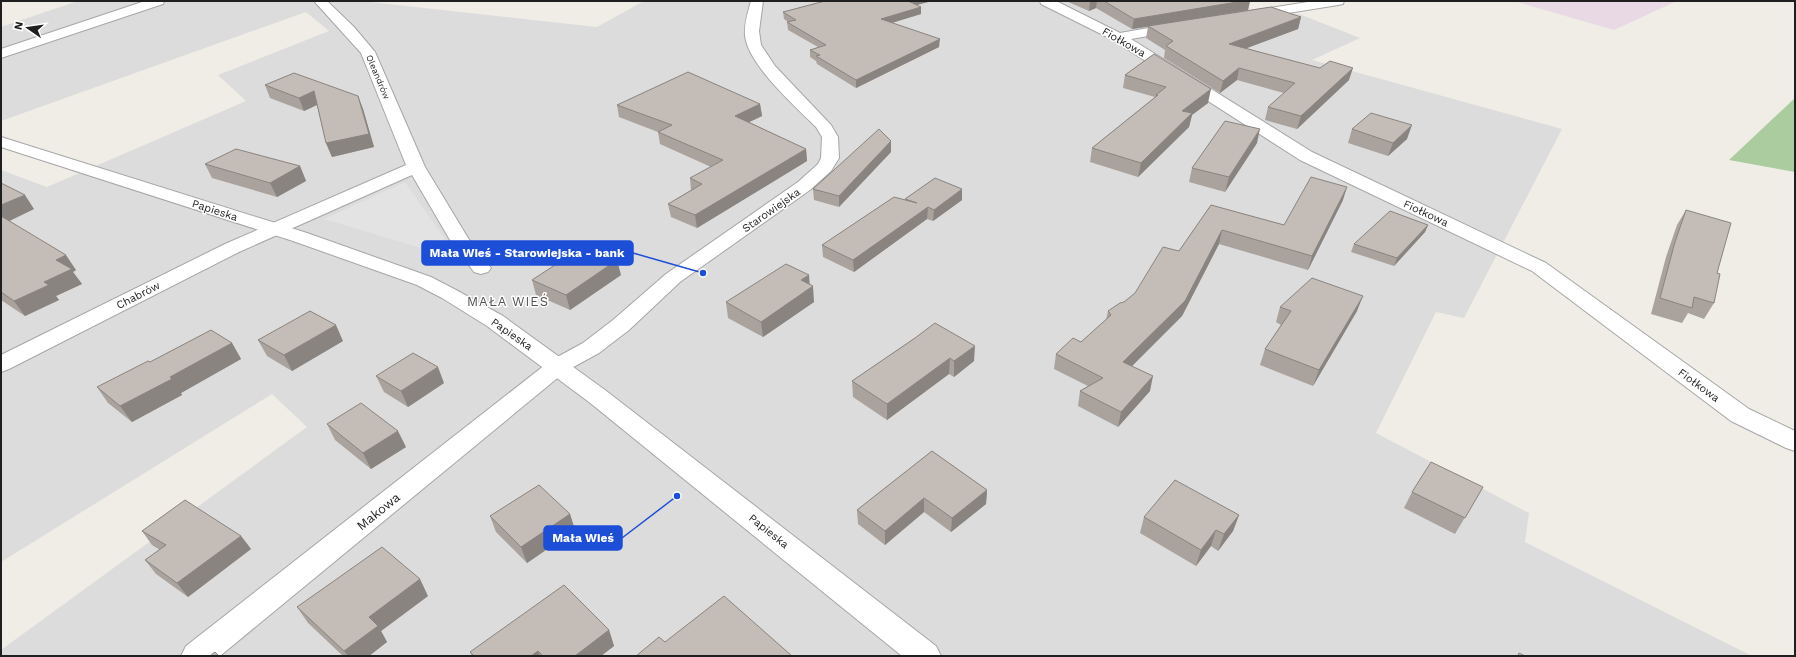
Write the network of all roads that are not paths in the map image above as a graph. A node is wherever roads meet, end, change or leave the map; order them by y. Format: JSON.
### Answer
{"nodes":[{"id":1,"x":158,"y":1,"type":"edge"},
{"id":2,"x":320,"y":1,"type":"edge"},
{"id":3,"x":757,"y":1,"type":"edge"},
{"id":4,"x":1046,"y":1,"type":"edge"},
{"id":5,"x":1338,"y":1,"type":"edge"},
{"id":6,"x":1236,"y":18,"type":"edge"},
{"id":7,"x":1189,"y":25,"type":"edge"},
{"id":8,"x":1118,"y":37,"type":"junction"},
{"id":9,"x":1,"y":54,"type":"edge"},
{"id":10,"x":1,"y":142,"type":"edge"},
{"id":11,"x":416,"y":167,"type":"junction"},
{"id":12,"x":276,"y":229,"type":"junction"},
{"id":13,"x":481,"y":268,"type":"dead end"},
{"id":14,"x":1,"y":364,"type":"edge"},
{"id":15,"x":558,"y":366,"type":"junction"},
{"id":16,"x":1795,"y":442,"type":"edge"},
{"id":17,"x":197,"y":656,"type":"edge"},
{"id":18,"x":925,"y":656,"type":"edge"}],
"edges":[{"from":1,"to":9,"type":"street"},
{"from":2,"to":11,"type":"street","name":"Oleandrów"},
{"from":3,"to":15,"type":"street","name":"Starowiejska"},
{"from":4,"to":8,"type":"street","name":"Fiołkowa"},
{"from":5,"to":6,"type":"street"},
{"from":7,"to":8,"type":"street"},
{"from":8,"to":16,"type":"street","name":"Fiołkowa"},
{"from":10,"to":12,"type":"street","name":"Papieska"},
{"from":11,"to":12,"type":"street"},
{"from":11,"to":13,"type":"street","name":"Oleandrów"},
{"from":12,"to":14,"type":"street","name":"Chabrów"},
{"from":12,"to":15,"type":"street","name":"Papieska"},
{"from":15,"to":17,"type":"street","name":"Makowa"},
{"from":15,"to":18,"type":"street","name":"Papieska"}]}
